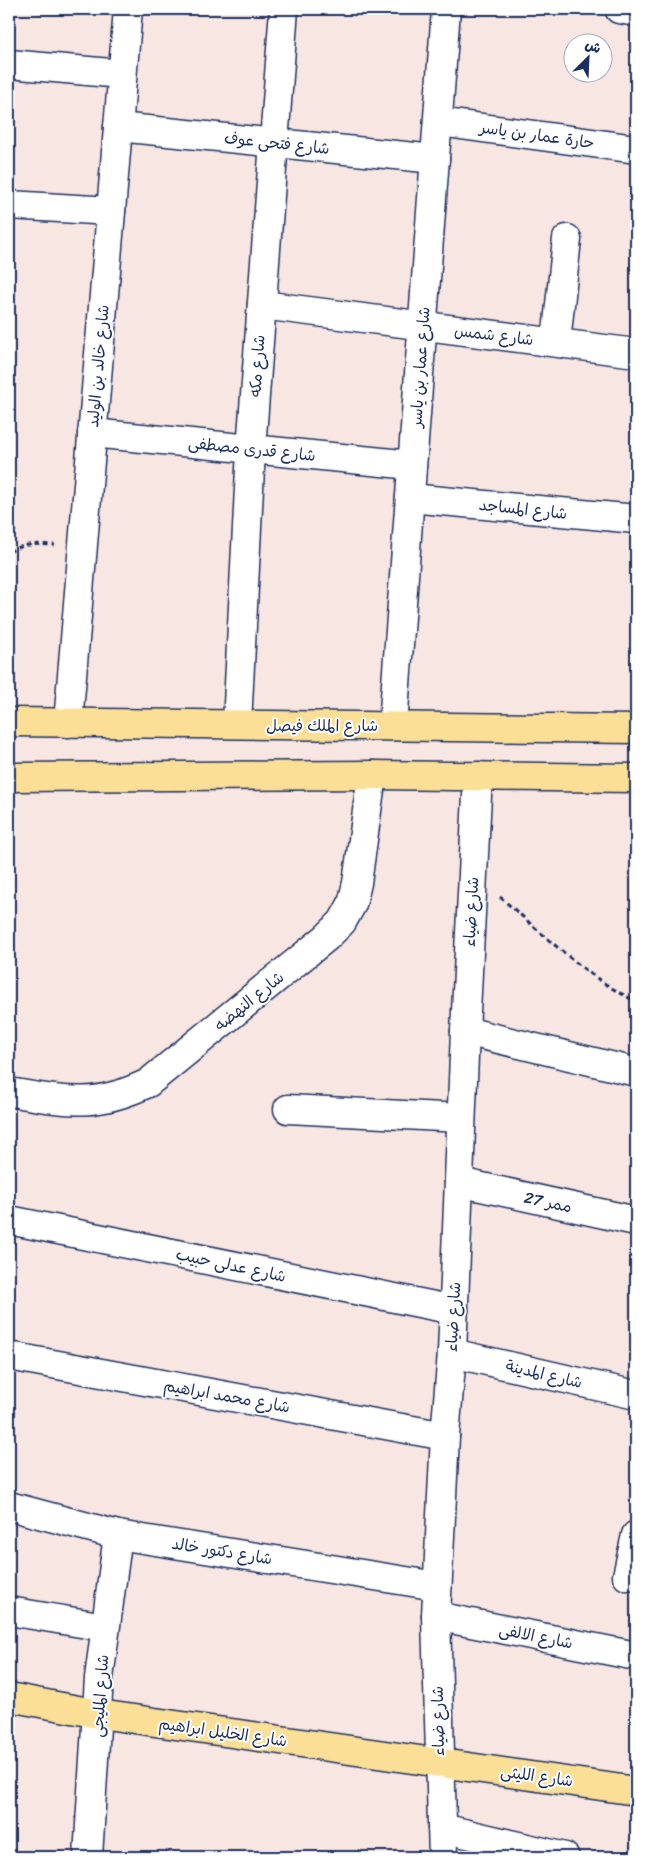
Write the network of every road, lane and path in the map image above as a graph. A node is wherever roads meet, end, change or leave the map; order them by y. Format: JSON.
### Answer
{"nodes":[{"id":1,"x":128,"y":9,"type":"edge"},
{"id":2,"x":284,"y":9,"type":"edge"},
{"id":3,"x":446,"y":9,"type":"edge"},
{"id":4,"x":619,"y":9,"type":"edge"},
{"id":5,"x":636,"y":12,"type":"edge"},
{"id":6,"x":9,"y":64,"type":"edge"},
{"id":7,"x":122,"y":74,"type":"junction"},
{"id":8,"x":438,"y":122,"type":"junction"},
{"id":9,"x":118,"y":127,"type":"junction"},
{"id":10,"x":274,"y":142,"type":"junction"},
{"id":11,"x":636,"y":149,"type":"edge"},
{"id":12,"x":435,"y":158,"type":"junction"},
{"id":13,"x":9,"y":205,"type":"edge"},
{"id":14,"x":111,"y":211,"type":"junction"},
{"id":15,"x":568,"y":239,"type":"dead end"},
{"id":16,"x":262,"y":305,"type":"junction"},
{"id":17,"x":423,"y":326,"type":"junction"},
{"id":18,"x":556,"y":342,"type":"junction"},
{"id":19,"x":636,"y":353,"type":"edge"},
{"id":20,"x":92,"y":432,"type":"junction"},
{"id":21,"x":251,"y":449,"type":"junction"},
{"id":22,"x":412,"y":465,"type":"junction"},
{"id":23,"x":410,"y":498,"type":"junction"},
{"id":24,"x":636,"y":520,"type":"edge"},
{"id":25,"x":83,"y":548,"type":"junction"},
{"id":26,"x":9,"y":552,"type":"edge"},
{"id":27,"x":9,"y":722,"type":"edge"},
{"id":28,"x":68,"y":724,"type":"junction"},
{"id":29,"x":237,"y":724,"type":"junction"},
{"id":30,"x":393,"y":725,"type":"junction"},
{"id":31,"x":636,"y":729,"type":"edge"},
{"id":32,"x":372,"y":775,"type":"junction"},
{"id":33,"x":478,"y":776,"type":"junction"},
{"id":34,"x":9,"y":777,"type":"edge"},
{"id":35,"x":636,"y":778,"type":"edge"},
{"id":36,"x":473,"y":875,"type":"junction"},
{"id":37,"x":636,"y":1001,"type":"edge"},
{"id":38,"x":464,"y":1031,"type":"junction"},
{"id":39,"x":636,"y":1072,"type":"edge"},
{"id":40,"x":9,"y":1092,"type":"edge"},
{"id":41,"x":288,"y":1109,"type":"dead end"},
{"id":42,"x":461,"y":1118,"type":"junction"},
{"id":43,"x":459,"y":1182,"type":"junction"},
{"id":44,"x":9,"y":1220,"type":"edge"},
{"id":45,"x":636,"y":1221,"type":"edge"},
{"id":46,"x":454,"y":1310,"type":"junction"},
{"id":47,"x":452,"y":1353,"type":"junction"},
{"id":48,"x":9,"y":1356,"type":"edge"},
{"id":49,"x":636,"y":1395,"type":"edge"},
{"id":50,"x":445,"y":1436,"type":"junction"},
{"id":51,"x":9,"y":1506,"type":"edge"},
{"id":52,"x":118,"y":1534,"type":"junction"},
{"id":53,"x":636,"y":1535,"type":"edge"},
{"id":54,"x":627,"y":1576,"type":"dead end"},
{"id":55,"x":437,"y":1586,"type":"junction"},
{"id":56,"x":9,"y":1610,"type":"edge"},
{"id":57,"x":436,"y":1616,"type":"junction"},
{"id":58,"x":105,"y":1628,"type":"junction"},
{"id":59,"x":636,"y":1656,"type":"edge"},
{"id":60,"x":9,"y":1697,"type":"edge"},
{"id":61,"x":99,"y":1714,"type":"junction"},
{"id":62,"x":438,"y":1762,"type":"junction"},
{"id":63,"x":636,"y":1791,"type":"edge"},
{"id":64,"x":442,"y":1828,"type":"junction"},
{"id":65,"x":88,"y":1857,"type":"edge"},
{"id":66,"x":443,"y":1857,"type":"edge"},
{"id":67,"x":565,"y":1857,"type":"edge"}],
"edges":[{"from":1,"to":7,"type":"street","name":"شارع خالد بن الوليد"},
{"from":2,"to":10,"type":"street","name":"شارع مكه"},
{"from":3,"to":8,"type":"street","name":"شارع عمار بن ياسر"},
{"from":4,"to":5,"type":"street"},
{"from":6,"to":7,"type":"street"},
{"from":7,"to":9,"type":"street","name":"شارع خالد بن الوليد"},
{"from":8,"to":11,"type":"street","name":"حارة عمار بن ياسر"},
{"from":8,"to":12,"type":"street","name":"شارع عمار بن ياسر"},
{"from":9,"to":10,"type":"street","name":"شارع فتحى عوف"},
{"from":9,"to":14,"type":"street","name":"شارع خالد بن الوليد"},
{"from":10,"to":12,"type":"street","name":"شارع فتحى عوف"},
{"from":10,"to":16,"type":"street","name":"شارع مكه"},
{"from":12,"to":17,"type":"street","name":"شارع عمار بن ياسر"},
{"from":13,"to":14,"type":"street"},
{"from":14,"to":20,"type":"street","name":"شارع خالد بن الوليد"},
{"from":15,"to":18,"type":"street"},
{"from":16,"to":17,"type":"street","name":"شارع شمس"},
{"from":16,"to":21,"type":"street","name":"شارع مكه"},
{"from":17,"to":18,"type":"street","name":"شارع شمس"},
{"from":17,"to":22,"type":"street","name":"شارع عمار بن ياسر"},
{"from":18,"to":19,"type":"street","name":"شارع شمس"},
{"from":20,"to":21,"type":"street","name":"شارع قدرى مصطفى"},
{"from":20,"to":25,"type":"street","name":"شارع خالد بن الوليد"},
{"from":21,"to":22,"type":"street","name":"شارع قدرى مصطفى"},
{"from":21,"to":29,"type":"street","name":"شارع مكه"},
{"from":22,"to":23,"type":"street","name":"شارع عمار بن ياسر"},
{"from":23,"to":24,"type":"street","name":"شارع المساجد"},
{"from":23,"to":30,"type":"street","name":"شارع عمار بن ياسر"},
{"from":25,"to":26,"type":"path"},
{"from":25,"to":28,"type":"street","name":"شارع خالد بن الوليد"},
{"from":27,"to":28,"type":"main road","name":"شارع الملك فيصل"},
{"from":28,"to":29,"type":"main road","name":"شارع الملك فيصل"},
{"from":29,"to":30,"type":"main road","name":"شارع الملك فيصل"},
{"from":30,"to":31,"type":"main road","name":"شارع الملك فيصل"},
{"from":32,"to":33,"type":"main road"},
{"from":32,"to":34,"type":"main road"},
{"from":32,"to":40,"type":"street","name":"شارع النهضه"},
{"from":33,"to":35,"type":"main road"},
{"from":33,"to":36,"type":"street","name":"شارع ضياء"},
{"from":36,"to":37,"type":"path"},
{"from":36,"to":38,"type":"street","name":"شارع ضياء"},
{"from":38,"to":39,"type":"street"},
{"from":38,"to":42,"type":"street","name":"شارع ضياء"},
{"from":41,"to":42,"type":"street"},
{"from":42,"to":43,"type":"street","name":"شارع ضياء"},
{"from":43,"to":45,"type":"street","name":"ممر 27"},
{"from":43,"to":46,"type":"street","name":"شارع ضياء"},
{"from":44,"to":46,"type":"street","name":"شارع عدلى حبيب"},
{"from":46,"to":47,"type":"street","name":"شارع ضياء"},
{"from":47,"to":49,"type":"street","name":"شارع المدينة"},
{"from":47,"to":50,"type":"street","name":"شارع ضياء"},
{"from":48,"to":50,"type":"street","name":"شارع محمد ابراهيم"},
{"from":50,"to":55,"type":"street","name":"شارع ضياء"},
{"from":51,"to":52,"type":"street","name":"شارع دكتور خالد"},
{"from":52,"to":55,"type":"street","name":"شارع دكتور خالد"},
{"from":52,"to":58,"type":"street","name":"شارع المليجى"},
{"from":53,"to":54,"type":"street"},
{"from":55,"to":57,"type":"street","name":"شارع ضياء"},
{"from":56,"to":58,"type":"street"},
{"from":57,"to":59,"type":"street","name":"شارع الالفى"},
{"from":57,"to":62,"type":"street","name":"شارع ضياء"},
{"from":58,"to":61,"type":"street","name":"شارع المليجى"},
{"from":60,"to":61,"type":"main road","name":"شارع الخليل ابراهيم"},
{"from":61,"to":62,"type":"main road","name":"شارع الخليل ابراهيم"},
{"from":61,"to":65,"type":"street","name":"شارع المليجى"},
{"from":62,"to":63,"type":"main road","name":"شارع الليثى"},
{"from":62,"to":64,"type":"street","name":"شارع ضياء"},
{"from":64,"to":66,"type":"street","name":"شارع ضياء"},
{"from":64,"to":67,"type":"street"}]}
